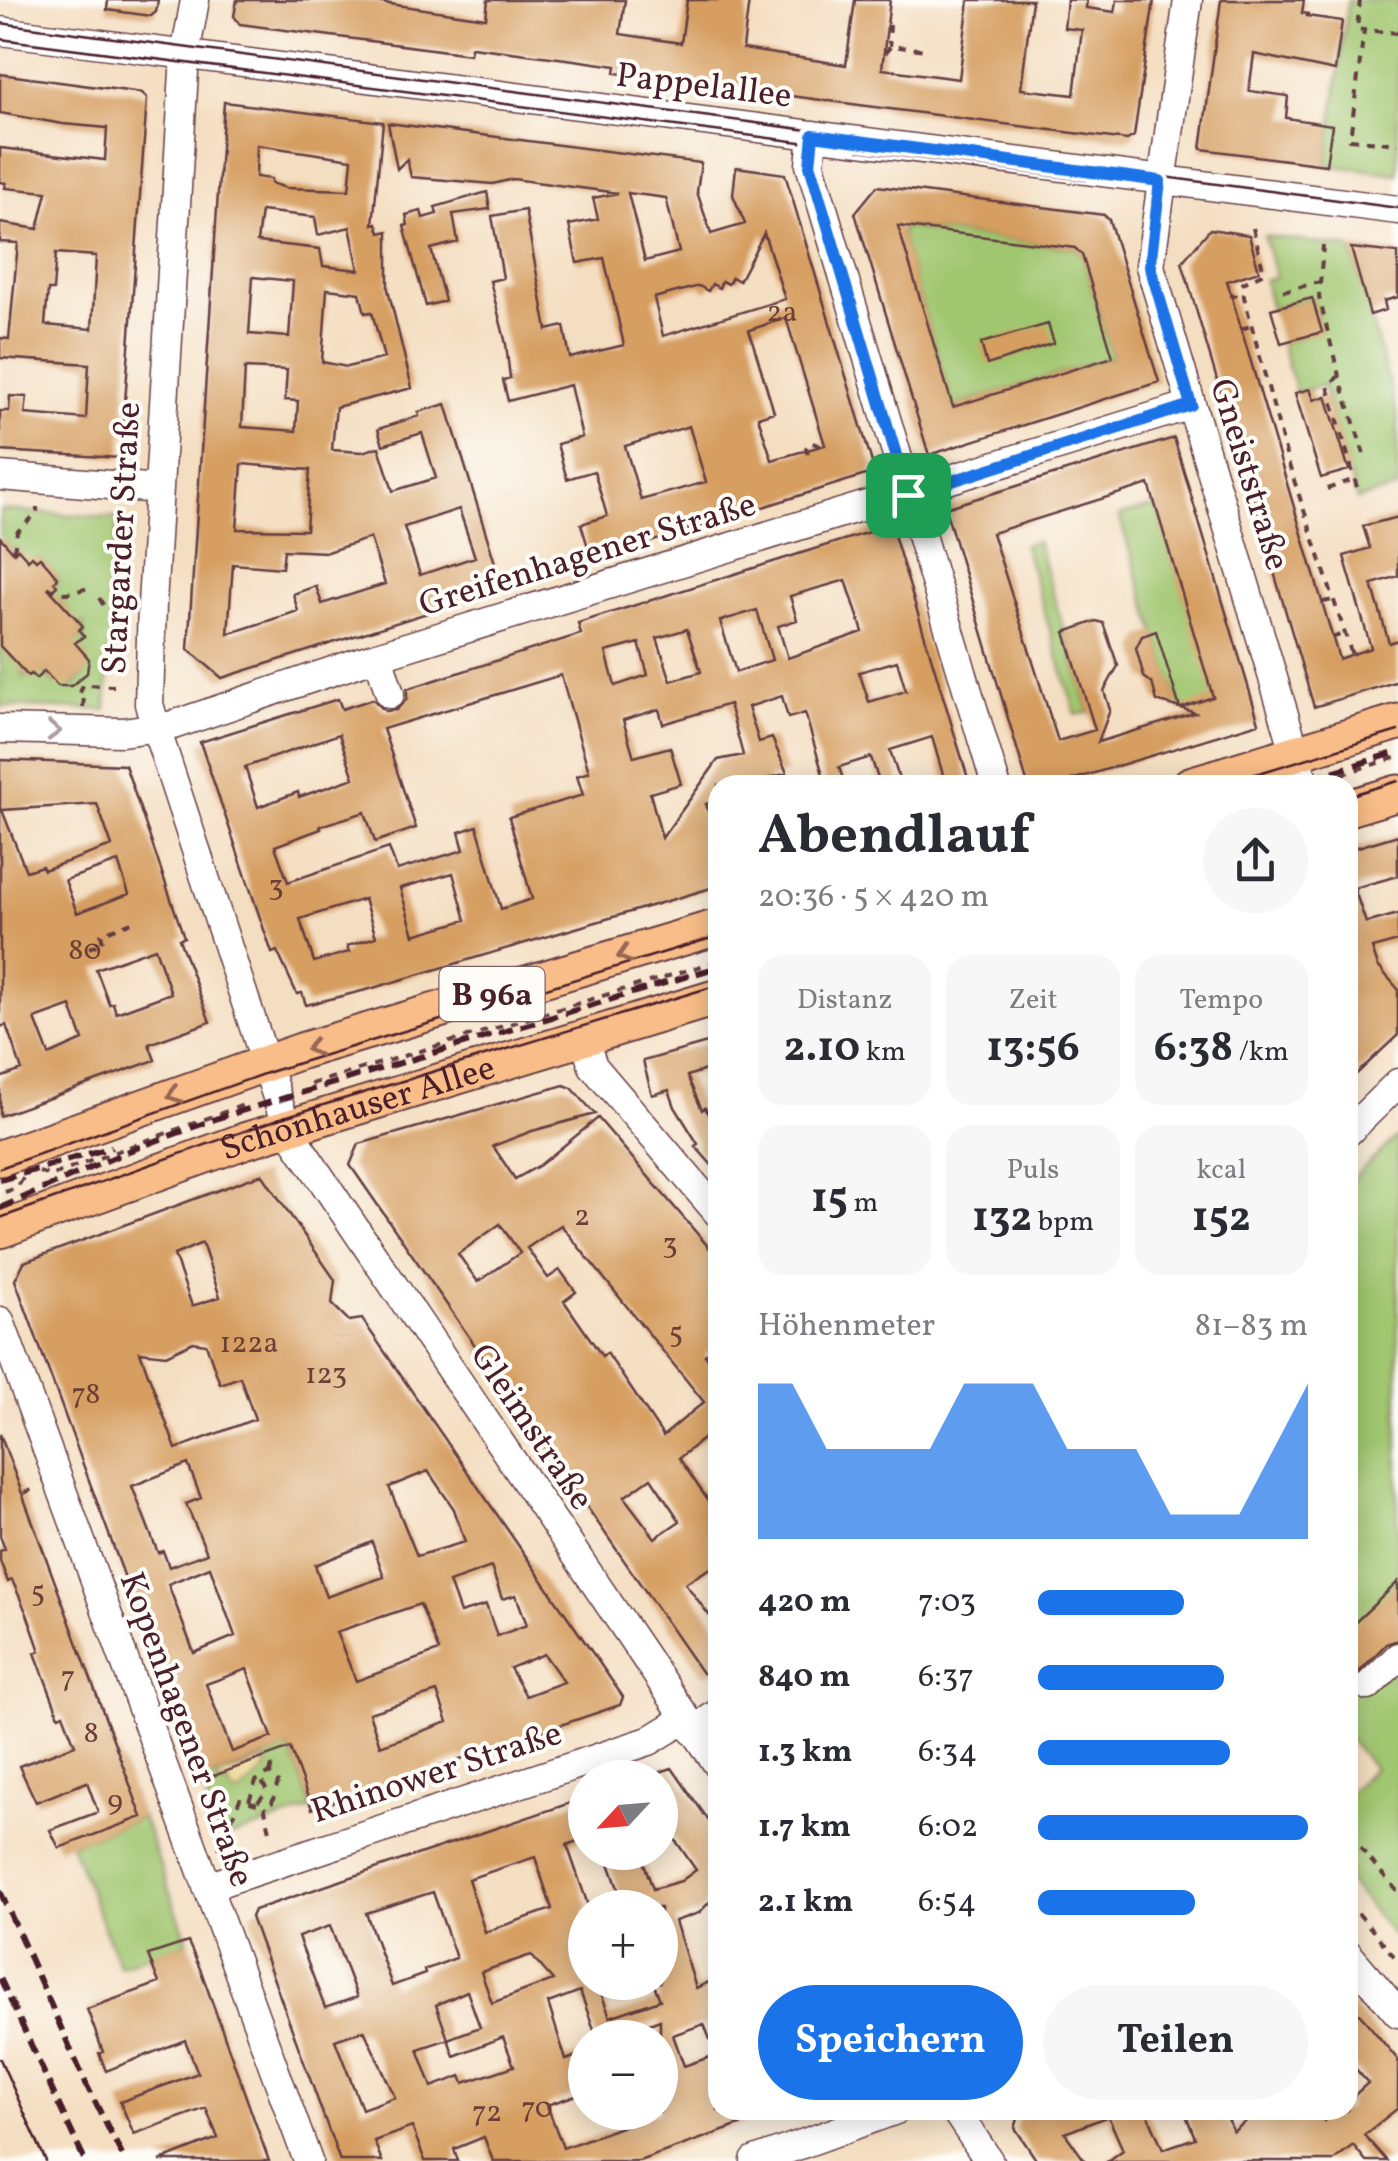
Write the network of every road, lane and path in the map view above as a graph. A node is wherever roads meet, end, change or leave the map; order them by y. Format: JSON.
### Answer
{"nodes":[{"id":1,"x":196,"y":0,"type":"edge"},
{"id":2,"x":1188,"y":0,"type":"edge"},
{"id":3,"x":1360,"y":0,"type":"edge"},
{"id":4,"x":890,"y":25,"type":"dead end"},
{"id":5,"x":1364,"y":30,"type":"junction"},
{"id":6,"x":0,"y":31,"type":"edge"},
{"id":7,"x":1398,"y":33,"type":"edge"},
{"id":8,"x":892,"y":46,"type":"junction"},
{"id":9,"x":926,"y":50,"type":"dead end"},
{"id":10,"x":885,"y":53,"type":"dead end"},
{"id":11,"x":186,"y":55,"type":"junction"},
{"id":12,"x":813,"y":135,"type":"junction"},
{"id":13,"x":1398,"y":144,"type":"edge"},
{"id":14,"x":1160,"y":181,"type":"junction"},
{"id":15,"x":1398,"y":210,"type":"edge"},
{"id":16,"x":1253,"y":228,"type":"dead end"},
{"id":17,"x":1323,"y":245,"type":"dead end"},
{"id":18,"x":1320,"y":282,"type":"junction"},
{"id":19,"x":1284,"y":291,"type":"dead end"},
{"id":20,"x":1229,"y":295,"type":"dead end"},
{"id":21,"x":1244,"y":297,"type":"junction"},
{"id":22,"x":1251,"y":326,"type":"junction"},
{"id":23,"x":1241,"y":329,"type":"dead end"},
{"id":24,"x":1262,"y":372,"type":"junction"},
{"id":25,"x":1254,"y":374,"type":"dead end"},
{"id":26,"x":1339,"y":376,"type":"junction"},
{"id":27,"x":1191,"y":405,"type":"junction"},
{"id":28,"x":1275,"y":414,"type":"junction"},
{"id":29,"x":1267,"y":416,"type":"dead end"},
{"id":30,"x":824,"y":448,"type":"dead end"},
{"id":31,"x":808,"y":454,"type":"dead end"},
{"id":32,"x":1364,"y":454,"type":"dead end"},
{"id":33,"x":1288,"y":462,"type":"junction"},
{"id":34,"x":1282,"y":466,"type":"dead end"},
{"id":35,"x":0,"y":476,"type":"edge"},
{"id":36,"x":1355,"y":478,"type":"junction"},
{"id":37,"x":159,"y":488,"type":"junction"},
{"id":38,"x":1328,"y":489,"type":"dead end"},
{"id":39,"x":1358,"y":490,"type":"dead end"},
{"id":40,"x":908,"y":495,"type":"junction"},
{"id":41,"x":37,"y":507,"type":"dead end"},
{"id":42,"x":1305,"y":511,"type":"junction"},
{"id":43,"x":1296,"y":514,"type":"dead end"},
{"id":44,"x":14,"y":551,"type":"dead end"},
{"id":45,"x":1320,"y":557,"type":"junction"},
{"id":46,"x":1312,"y":560,"type":"dead end"},
{"id":47,"x":48,"y":587,"type":"dead end"},
{"id":48,"x":92,"y":587,"type":"dead end"},
{"id":49,"x":99,"y":598,"type":"dead end"},
{"id":50,"x":1334,"y":600,"type":"junction"},
{"id":51,"x":1323,"y":602,"type":"dead end"},
{"id":52,"x":104,"y":606,"type":"dead end"},
{"id":53,"x":1344,"y":633,"type":"junction"},
{"id":54,"x":1332,"y":638,"type":"dead end"},
{"id":55,"x":1352,"y":655,"type":"dead end"},
{"id":56,"x":378,"y":656,"type":"junction"},
{"id":57,"x":114,"y":686,"type":"dead end"},
{"id":58,"x":390,"y":694,"type":"dead end"},
{"id":59,"x":83,"y":709,"type":"dead end"},
{"id":60,"x":1398,"y":722,"type":"edge"},
{"id":61,"x":156,"y":728,"type":"junction"},
{"id":62,"x":0,"y":729,"type":"edge"},
{"id":63,"x":1398,"y":757,"type":"edge"},
{"id":64,"x":1300,"y":769,"type":"edge"},
{"id":65,"x":993,"y":775,"type":"edge"},
{"id":66,"x":1259,"y":775,"type":"edge"},
{"id":67,"x":1398,"y":793,"type":"edge"},
{"id":68,"x":1358,"y":805,"type":"edge"},
{"id":69,"x":137,"y":920,"type":"dead end"},
{"id":70,"x":708,"y":930,"type":"edge"},
{"id":71,"x":89,"y":948,"type":"dead end"},
{"id":72,"x":708,"y":965,"type":"edge"},
{"id":73,"x":708,"y":1000,"type":"edge"},
{"id":74,"x":583,"y":1037,"type":"junction"},
{"id":75,"x":266,"y":1063,"type":"junction"},
{"id":76,"x":1398,"y":1083,"type":"edge"},
{"id":77,"x":311,"y":1084,"type":"dead end"},
{"id":78,"x":246,"y":1104,"type":"dead end"},
{"id":79,"x":1358,"y":1122,"type":"edge"},
{"id":80,"x":288,"y":1128,"type":"junction"},
{"id":81,"x":35,"y":1171,"type":"dead end"},
{"id":82,"x":10,"y":1175,"type":"edge"},
{"id":83,"x":708,"y":1201,"type":"edge"},
{"id":84,"x":0,"y":1230,"type":"edge"},
{"id":85,"x":0,"y":1321,"type":"edge"},
{"id":86,"x":33,"y":1489,"type":"dead end"},
{"id":87,"x":24,"y":1493,"type":"dead end"},
{"id":88,"x":1398,"y":1657,"type":"edge"},
{"id":89,"x":1368,"y":1686,"type":"dead end"},
{"id":90,"x":708,"y":1717,"type":"edge"},
{"id":91,"x":689,"y":1724,"type":"junction"},
{"id":92,"x":708,"y":1752,"type":"edge"},
{"id":93,"x":272,"y":1760,"type":"dead end"},
{"id":94,"x":270,"y":1773,"type":"junction"},
{"id":95,"x":260,"y":1778,"type":"junction"},
{"id":96,"x":265,"y":1796,"type":"junction"},
{"id":97,"x":273,"y":1800,"type":"junction"},
{"id":98,"x":249,"y":1801,"type":"junction"},
{"id":99,"x":258,"y":1802,"type":"junction"},
{"id":100,"x":264,"y":1806,"type":"junction"},
{"id":101,"x":271,"y":1836,"type":"dead end"},
{"id":102,"x":1358,"y":1845,"type":"edge"},
{"id":103,"x":218,"y":1854,"type":"dead end"},
{"id":104,"x":207,"y":1887,"type":"junction"},
{"id":105,"x":1398,"y":1892,"type":"edge"},
{"id":106,"x":1358,"y":1913,"type":"edge"},
{"id":107,"x":1398,"y":1961,"type":"edge"},
{"id":108,"x":1358,"y":1966,"type":"edge"},
{"id":109,"x":1398,"y":2013,"type":"edge"},
{"id":110,"x":868,"y":2120,"type":"edge"},
{"id":111,"x":962,"y":2120,"type":"edge"},
{"id":112,"x":830,"y":2134,"type":"junction"},
{"id":113,"x":308,"y":2161,"type":"edge"},
{"id":114,"x":756,"y":2161,"type":"edge"},
{"id":115,"x":839,"y":2161,"type":"edge"},
{"id":116,"x":989,"y":2161,"type":"edge"}],
"edges":[{"from":1,"to":11,"type":"street","name":"Stargarder Straße"},
{"from":2,"to":14,"type":"street","name":"Gneiststraße"},
{"from":3,"to":5,"type":"path"},
{"from":4,"to":8,"type":"path"},
{"from":5,"to":7,"type":"path"},
{"from":5,"to":13,"type":"path"},
{"from":6,"to":11,"type":"street","name":"Pappelallee"},
{"from":8,"to":9,"type":"path"},
{"from":8,"to":10,"type":"path"},
{"from":11,"to":12,"type":"street","name":"Pappelallee"},
{"from":11,"to":37,"type":"street","name":"Stargarder Straße"},
{"from":12,"to":14,"type":"street","name":"Pappelallee"},
{"from":12,"to":40,"type":"street"},
{"from":14,"to":15,"type":"street","name":"Pappelallee"},
{"from":14,"to":27,"type":"street","name":"Gneiststraße"},
{"from":16,"to":21,"type":"path"},
{"from":17,"to":18,"type":"path"},
{"from":18,"to":19,"type":"path"},
{"from":18,"to":26,"type":"path"},
{"from":20,"to":21,"type":"path"},
{"from":21,"to":22,"type":"path"},
{"from":22,"to":23,"type":"path"},
{"from":22,"to":24,"type":"path"},
{"from":24,"to":25,"type":"path"},
{"from":24,"to":28,"type":"path"},
{"from":26,"to":32,"type":"path"},
{"from":26,"to":36,"type":"path"},
{"from":27,"to":40,"type":"street","name":"Greifenhagener Straße"},
{"from":27,"to":64,"type":"street","name":"Gneiststraße"},
{"from":28,"to":29,"type":"path"},
{"from":28,"to":33,"type":"path"},
{"from":30,"to":31,"type":"path"},
{"from":33,"to":34,"type":"path"},
{"from":33,"to":42,"type":"path"},
{"from":35,"to":37,"type":"street"},
{"from":36,"to":38,"type":"path"},
{"from":36,"to":39,"type":"path"},
{"from":37,"to":61,"type":"street","name":"Stargarder Straße"},
{"from":40,"to":56,"type":"street","name":"Greifenhagener Straße"},
{"from":40,"to":65,"type":"street"},
{"from":41,"to":44,"type":"path"},
{"from":42,"to":43,"type":"path"},
{"from":42,"to":45,"type":"path"},
{"from":45,"to":46,"type":"path"},
{"from":45,"to":50,"type":"path"},
{"from":47,"to":48,"type":"path"},
{"from":49,"to":52,"type":"path"},
{"from":50,"to":51,"type":"path"},
{"from":50,"to":53,"type":"path"},
{"from":53,"to":54,"type":"path"},
{"from":53,"to":55,"type":"path"},
{"from":56,"to":58,"type":"street"},
{"from":56,"to":61,"type":"street","name":"Greifenhagener Straße"},
{"from":57,"to":59,"type":"path"},
{"from":60,"to":64,"type":"main road"},
{"from":62,"to":61,"type":"street","name":"Greifenhagener Straße","one_way":true},
{"from":61,"to":75,"type":"street","name":"Stargarder Straße"},
{"from":63,"to":64,"type":"path"},
{"from":64,"to":66,"type":"main road"},
{"from":67,"to":68,"type":"main road"},
{"from":69,"to":71,"type":"path"},
{"from":70,"to":75,"type":"main road","name":"Schönhauser Allee","number":"B 96a","one_way":true},
{"from":72,"to":77,"type":"path"},
{"from":73,"to":74,"type":"main road","name":"Schönhauser Allee","number":"B 96a"},
{"from":74,"to":80,"type":"main road","name":"Schönhauser Allee","number":"B 96a"},
{"from":74,"to":83,"type":"street"},
{"from":75,"to":80,"type":"street","name":"Gleimstraße"},
{"from":75,"to":82,"type":"main road","name":"Schönhauser Allee","number":"B 96a","one_way":true},
{"from":76,"to":79,"type":"street"},
{"from":78,"to":81,"type":"path"},
{"from":80,"to":84,"type":"main road","name":"Schönhauser Allee","number":"B 96a"},
{"from":80,"to":91,"type":"street","name":"Gleimstraße"},
{"from":85,"to":104,"type":"street","name":"Kopenhagener Straße"},
{"from":86,"to":87,"type":"path"},
{"from":88,"to":89,"type":"street"},
{"from":90,"to":91,"type":"street","name":"Rhinower Straße"},
{"from":91,"to":92,"type":"street","name":"Gleimstraße"},
{"from":91,"to":104,"type":"street","name":"Rhinower Straße"},
{"from":93,"to":94,"type":"path"},
{"from":94,"to":95,"type":"path"},
{"from":94,"to":97,"type":"path"},
{"from":95,"to":96,"type":"path"},
{"from":95,"to":98,"type":"path"},
{"from":96,"to":97,"type":"path"},
{"from":96,"to":99,"type":"path"},
{"from":97,"to":100,"type":"path"},
{"from":98,"to":99,"type":"path"},
{"from":98,"to":103,"type":"path"},
{"from":99,"to":100,"type":"path"},
{"from":100,"to":101,"type":"path"},
{"from":102,"to":105,"type":"path"},
{"from":104,"to":113,"type":"street","name":"Kopenhagener Straße"},
{"from":106,"to":107,"type":"path"},
{"from":108,"to":109,"type":"street"},
{"from":110,"to":112,"type":"street"},
{"from":111,"to":116,"type":"street"},
{"from":112,"to":114,"type":"street"},
{"from":112,"to":115,"type":"street"}]}
